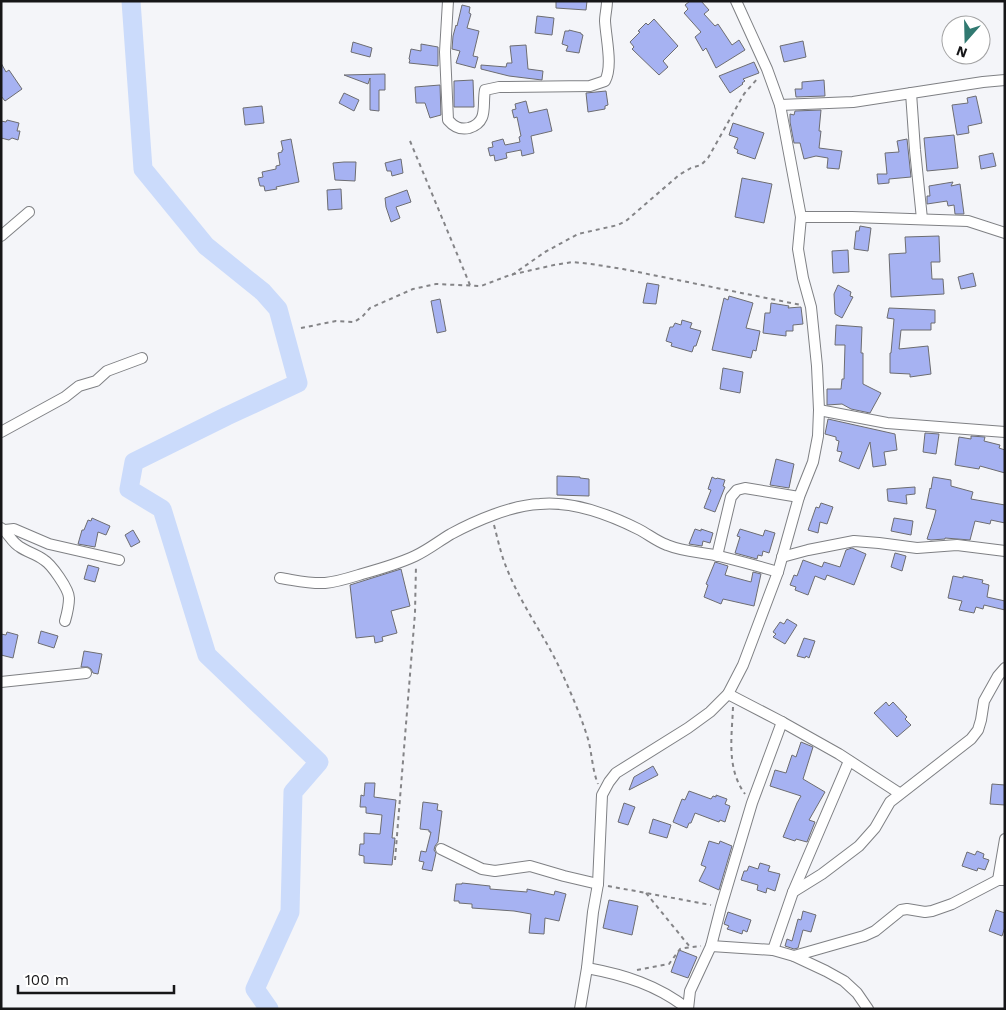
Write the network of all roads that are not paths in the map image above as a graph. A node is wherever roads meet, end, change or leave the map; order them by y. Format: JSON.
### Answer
{"nodes":[{"id":1,"x":448,"y":1,"type":"edge"},
{"id":2,"x":608,"y":1,"type":"edge"},
{"id":3,"x":736,"y":1,"type":"edge"},
{"id":4,"x":1005,"y":80,"type":"edge"},
{"id":5,"x":910,"y":93,"type":"junction"},
{"id":6,"x":780,"y":105,"type":"junction"},
{"id":7,"x":29,"y":212,"type":"dead end"},
{"id":8,"x":801,"y":217,"type":"junction"},
{"id":9,"x":922,"y":219,"type":"junction"},
{"id":10,"x":1005,"y":233,"type":"edge"},
{"id":11,"x":1,"y":236,"type":"edge"},
{"id":12,"x":142,"y":358,"type":"dead end"},
{"id":13,"x":819,"y":410,"type":"junction"},
{"id":14,"x":1,"y":432,"type":"edge"},
{"id":15,"x":1005,"y":432,"type":"edge"},
{"id":16,"x":798,"y":496,"type":"junction"},
{"id":17,"x":3,"y":529,"type":"edge"},
{"id":18,"x":1005,"y":551,"type":"edge"},
{"id":19,"x":717,"y":556,"type":"junction"},
{"id":20,"x":782,"y":556,"type":"junction"},
{"id":21,"x":119,"y":560,"type":"dead end"},
{"id":22,"x":778,"y":572,"type":"junction"},
{"id":23,"x":280,"y":578,"type":"dead end"},
{"id":24,"x":66,"y":621,"type":"dead end"},
{"id":25,"x":1005,"y":668,"type":"edge"},
{"id":26,"x":86,"y":673,"type":"dead end"},
{"id":27,"x":1,"y":682,"type":"edge"},
{"id":28,"x":731,"y":696,"type":"junction"},
{"id":29,"x":782,"y":722,"type":"junction"},
{"id":30,"x":849,"y":761,"type":"junction"},
{"id":31,"x":899,"y":793,"type":"junction"},
{"id":32,"x":1005,"y":838,"type":"edge"},
{"id":33,"x":442,"y":849,"type":"dead end"},
{"id":34,"x":1001,"y":880,"type":"edge"},
{"id":35,"x":598,"y":884,"type":"junction"},
{"id":36,"x":793,"y":892,"type":"junction"},
{"id":37,"x":711,"y":946,"type":"junction"},
{"id":38,"x":773,"y":950,"type":"junction"},
{"id":39,"x":794,"y":956,"type":"junction"},
{"id":40,"x":587,"y":968,"type":"junction"},
{"id":41,"x":580,"y":1009,"type":"edge"},
{"id":42,"x":868,"y":1009,"type":"edge"}],
"edges":[{"from":1,"to":2,"type":"street"},
{"from":3,"to":6,"type":"street"},
{"from":4,"to":5,"type":"street"},
{"from":5,"to":6,"type":"street"},
{"from":5,"to":9,"type":"street"},
{"from":6,"to":8,"type":"street"},
{"from":7,"to":11,"type":"street"},
{"from":8,"to":9,"type":"street"},
{"from":8,"to":13,"type":"street"},
{"from":9,"to":10,"type":"street"},
{"from":12,"to":14,"type":"street"},
{"from":13,"to":15,"type":"street"},
{"from":13,"to":16,"type":"street"},
{"from":16,"to":19,"type":"street"},
{"from":16,"to":20,"type":"street"},
{"from":17,"to":21,"type":"street"},
{"from":17,"to":24,"type":"street"},
{"from":18,"to":20,"type":"street"},
{"from":19,"to":22,"type":"street"},
{"from":19,"to":23,"type":"street"},
{"from":20,"to":22,"type":"street"},
{"from":22,"to":28,"type":"street"},
{"from":25,"to":31,"type":"street"},
{"from":26,"to":27,"type":"street"},
{"from":28,"to":29,"type":"street"},
{"from":28,"to":35,"type":"street"},
{"from":29,"to":30,"type":"street"},
{"from":29,"to":37,"type":"street"},
{"from":30,"to":31,"type":"street"},
{"from":30,"to":36,"type":"street"},
{"from":31,"to":36,"type":"street"},
{"from":32,"to":34,"type":"street"},
{"from":33,"to":35,"type":"street"},
{"from":34,"to":39,"type":"street"},
{"from":35,"to":40,"type":"street"},
{"from":36,"to":38,"type":"street"},
{"from":37,"to":38,"type":"street"},
{"from":37,"to":40,"type":"street"},
{"from":38,"to":39,"type":"street"},
{"from":39,"to":42,"type":"street"},
{"from":40,"to":41,"type":"street"}]}
